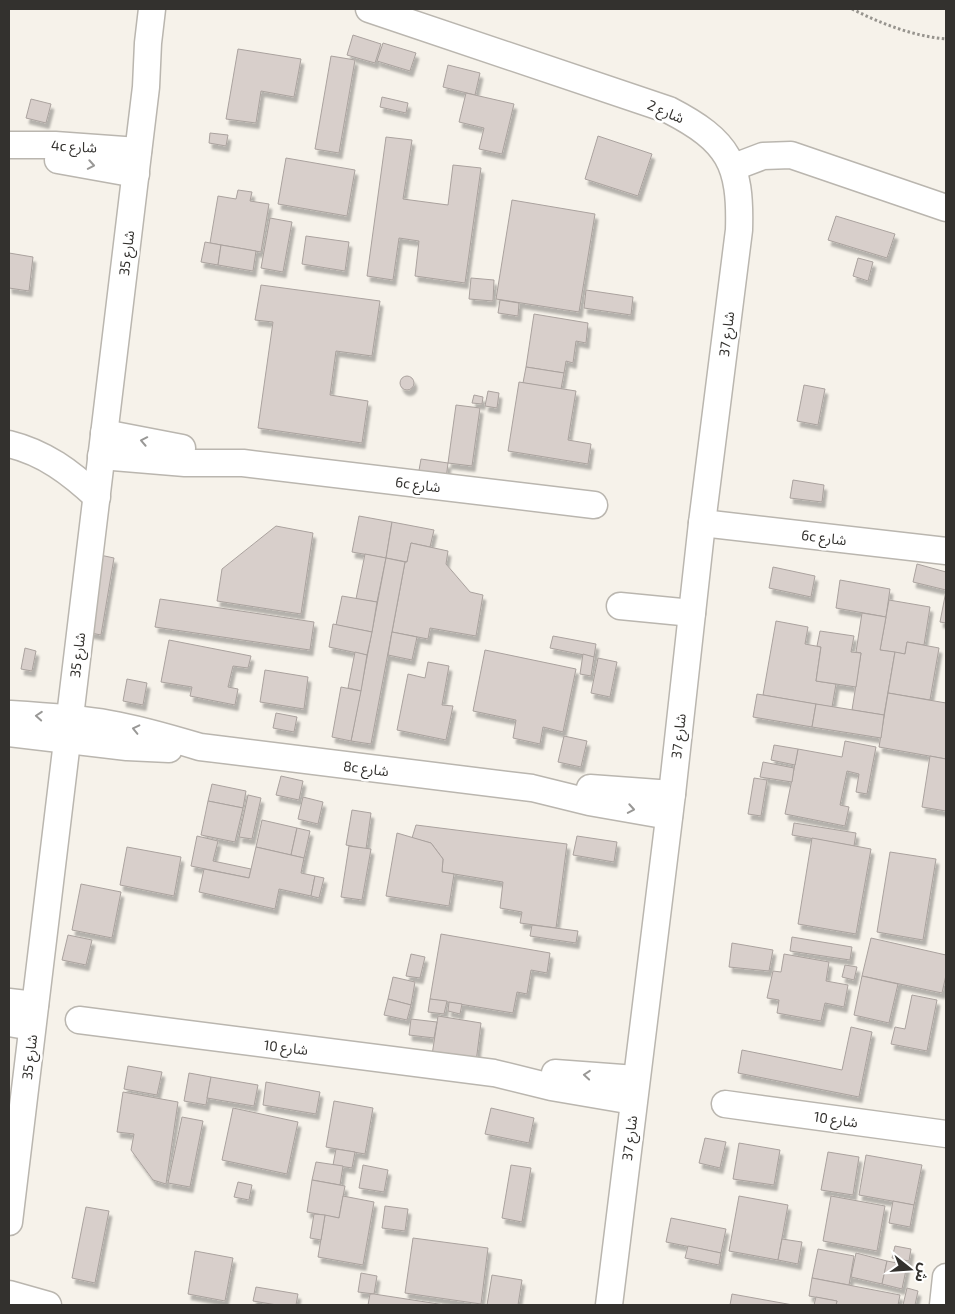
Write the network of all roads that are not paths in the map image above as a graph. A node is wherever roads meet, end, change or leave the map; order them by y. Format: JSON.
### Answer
{"nodes":[{"id":1,"x":152,"y":9,"type":"edge"},
{"id":2,"x":170,"y":9,"type":"edge"},
{"id":3,"x":369,"y":9,"type":"edge"},
{"id":4,"x":146,"y":87,"type":"junction"},
{"id":5,"x":9,"y":146,"type":"edge"},
{"id":6,"x":137,"y":162,"type":"junction"},
{"id":7,"x":734,"y":167,"type":"junction"},
{"id":8,"x":946,"y":208,"type":"edge"},
{"id":9,"x":9,"y":444,"type":"edge"},
{"id":10,"x":103,"y":444,"type":"junction"},
{"id":11,"x":97,"y":497,"type":"junction"},
{"id":12,"x":594,"y":505,"type":"dead end"},
{"id":13,"x":702,"y":523,"type":"junction"},
{"id":14,"x":946,"y":551,"type":"edge"},
{"id":15,"x":620,"y":606,"type":"dead end"},
{"id":16,"x":692,"y":614,"type":"junction"},
{"id":17,"x":9,"y":714,"type":"edge"},
{"id":18,"x":68,"y":730,"type":"junction"},
{"id":19,"x":9,"y":733,"type":"edge"},
{"id":20,"x":670,"y":805,"type":"junction"},
{"id":21,"x":9,"y":1002,"type":"edge"},
{"id":22,"x":25,"y":1018,"type":"edge"},
{"id":23,"x":79,"y":1020,"type":"dead end"},
{"id":24,"x":634,"y":1090,"type":"junction"},
{"id":25,"x":725,"y":1104,"type":"dead end"},
{"id":26,"x":946,"y":1134,"type":"edge"},
{"id":27,"x":9,"y":1222,"type":"edge"},
{"id":28,"x":946,"y":1277,"type":"edge"},
{"id":29,"x":9,"y":1294,"type":"edge"},
{"id":30,"x":48,"y":1305,"type":"edge"},
{"id":31,"x":609,"y":1305,"type":"edge"},
{"id":32,"x":943,"y":1305,"type":"edge"}],
"edges":[{"from":1,"to":4,"type":"street","name":"شارع 35"},
{"from":2,"to":4,"type":"street","name":"شارع 35"},
{"from":3,"to":7,"type":"street","name":"شارع 2"},
{"from":4,"to":6,"type":"street","name":"شارع 35"},
{"from":5,"to":6,"type":"street","name":"4c شارع"},
{"from":6,"to":10,"type":"street","name":"شارع 35"},
{"from":7,"to":8,"type":"street"},
{"from":7,"to":13,"type":"street","name":"شارع 37"},
{"from":9,"to":11,"type":"street"},
{"from":10,"to":11,"type":"street","name":"شارع 35"},
{"from":10,"to":12,"type":"street","name":"6c شارع"},
{"from":11,"to":18,"type":"street","name":"شارع 35"},
{"from":13,"to":14,"type":"street","name":"6c شارع"},
{"from":13,"to":16,"type":"street","name":"شارع 37"},
{"from":15,"to":16,"type":"street"},
{"from":16,"to":20,"type":"street","name":"شارع 37"},
{"from":18,"to":17,"type":"street","name":"8c شارع","one_way":true},
{"from":18,"to":19,"type":"street","name":"8c شارع"},
{"from":18,"to":20,"type":"street","name":"8c شارع"},
{"from":18,"to":22,"type":"street","name":"شارع 35"},
{"from":20,"to":24,"type":"street","name":"شارع 37"},
{"from":21,"to":22,"type":"street"},
{"from":22,"to":27,"type":"street","name":"شارع 35"},
{"from":23,"to":24,"type":"street","name":"شارع 10"},
{"from":24,"to":31,"type":"street","name":"شارع 37"},
{"from":25,"to":26,"type":"street","name":"شارع 10"},
{"from":28,"to":32,"type":"street"},
{"from":29,"to":30,"type":"street"}]}
